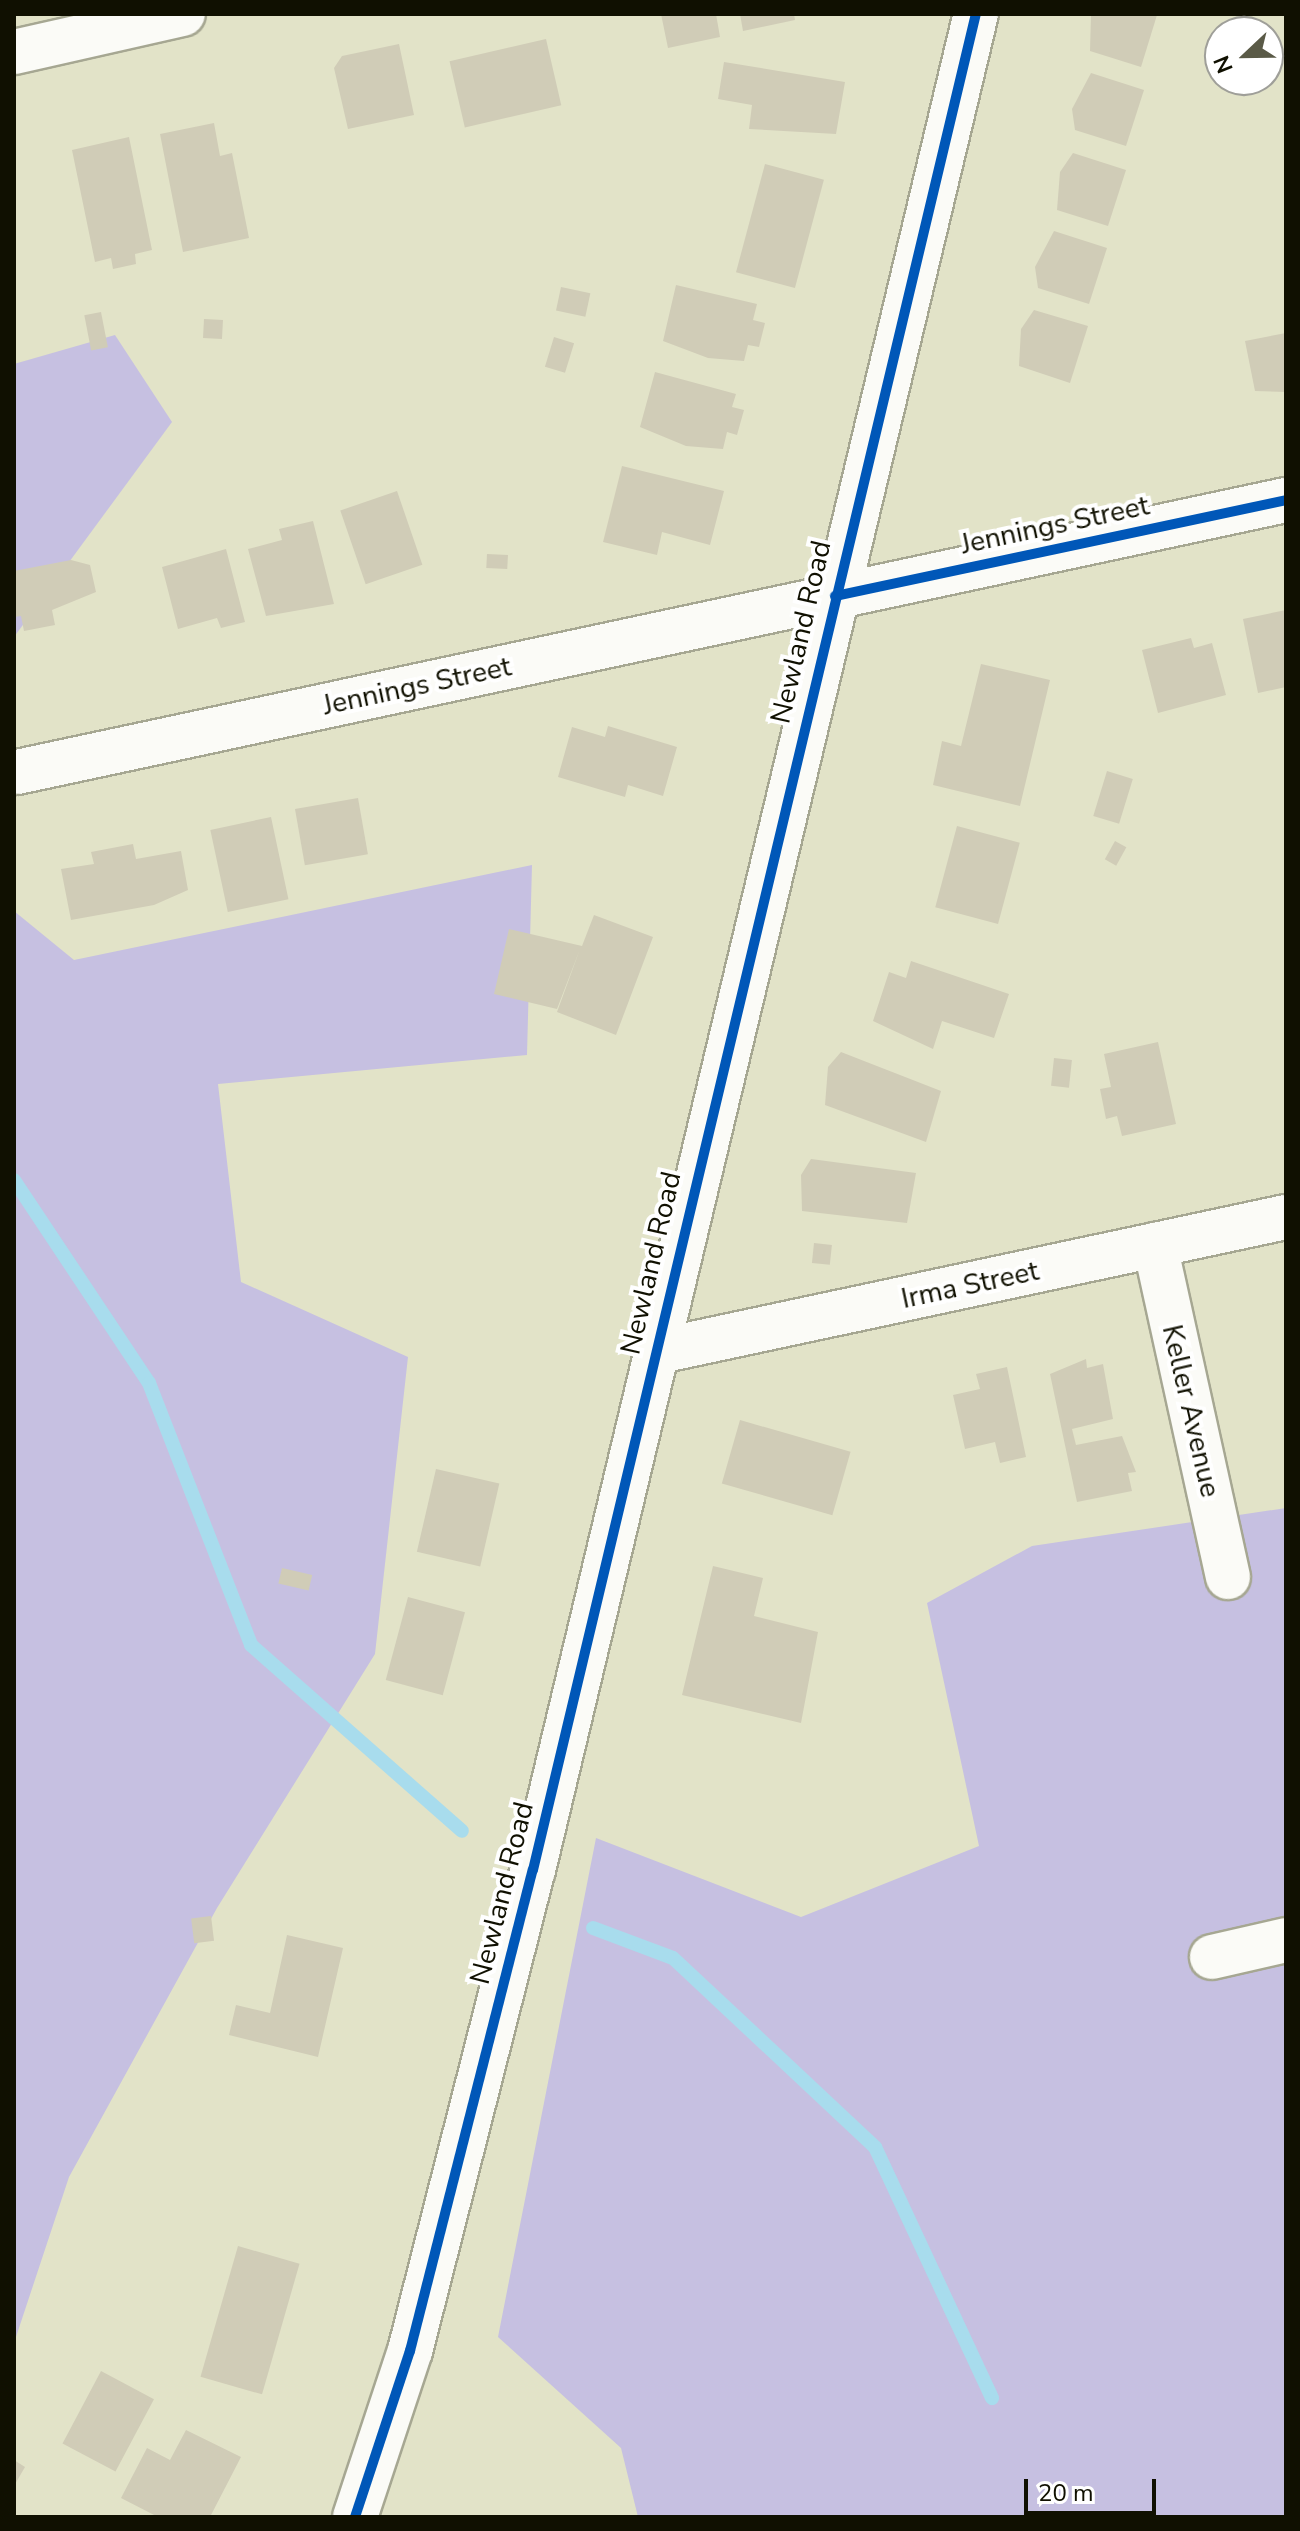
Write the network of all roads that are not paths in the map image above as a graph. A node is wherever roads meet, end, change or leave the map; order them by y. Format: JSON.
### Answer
{"nodes":[{"id":1,"x":183,"y":14,"type":"edge"},
{"id":2,"x":976,"y":14,"type":"edge"},
{"id":3,"x":14,"y":52,"type":"edge"},
{"id":4,"x":1286,"y":500,"type":"edge"},
{"id":5,"x":835,"y":596,"type":"junction"},
{"id":6,"x":17,"y":772,"type":"dead end"},
{"id":7,"x":1286,"y":1217,"type":"edge"},
{"id":8,"x":1155,"y":1245,"type":"junction"},
{"id":9,"x":655,"y":1352,"type":"junction"},
{"id":10,"x":1228,"y":1577,"type":"dead end"},
{"id":11,"x":1286,"y":1940,"type":"edge"},
{"id":12,"x":1212,"y":1957,"type":"dead end"},
{"id":13,"x":355,"y":2517,"type":"edge"}],
"edges":[{"from":1,"to":3,"type":"street"},
{"from":2,"to":5,"type":"street","name":"Newland Road"},
{"from":4,"to":5,"type":"street","name":"Jennings Street"},
{"from":5,"to":6,"type":"street","name":"Jennings Street"},
{"from":5,"to":9,"type":"street","name":"Newland Road"},
{"from":7,"to":8,"type":"street","name":"Irma Street"},
{"from":8,"to":9,"type":"street","name":"Irma Street"},
{"from":8,"to":10,"type":"street","name":"Keller Avenue"},
{"from":9,"to":13,"type":"street","name":"Newland Road"},
{"from":11,"to":12,"type":"street"}]}
